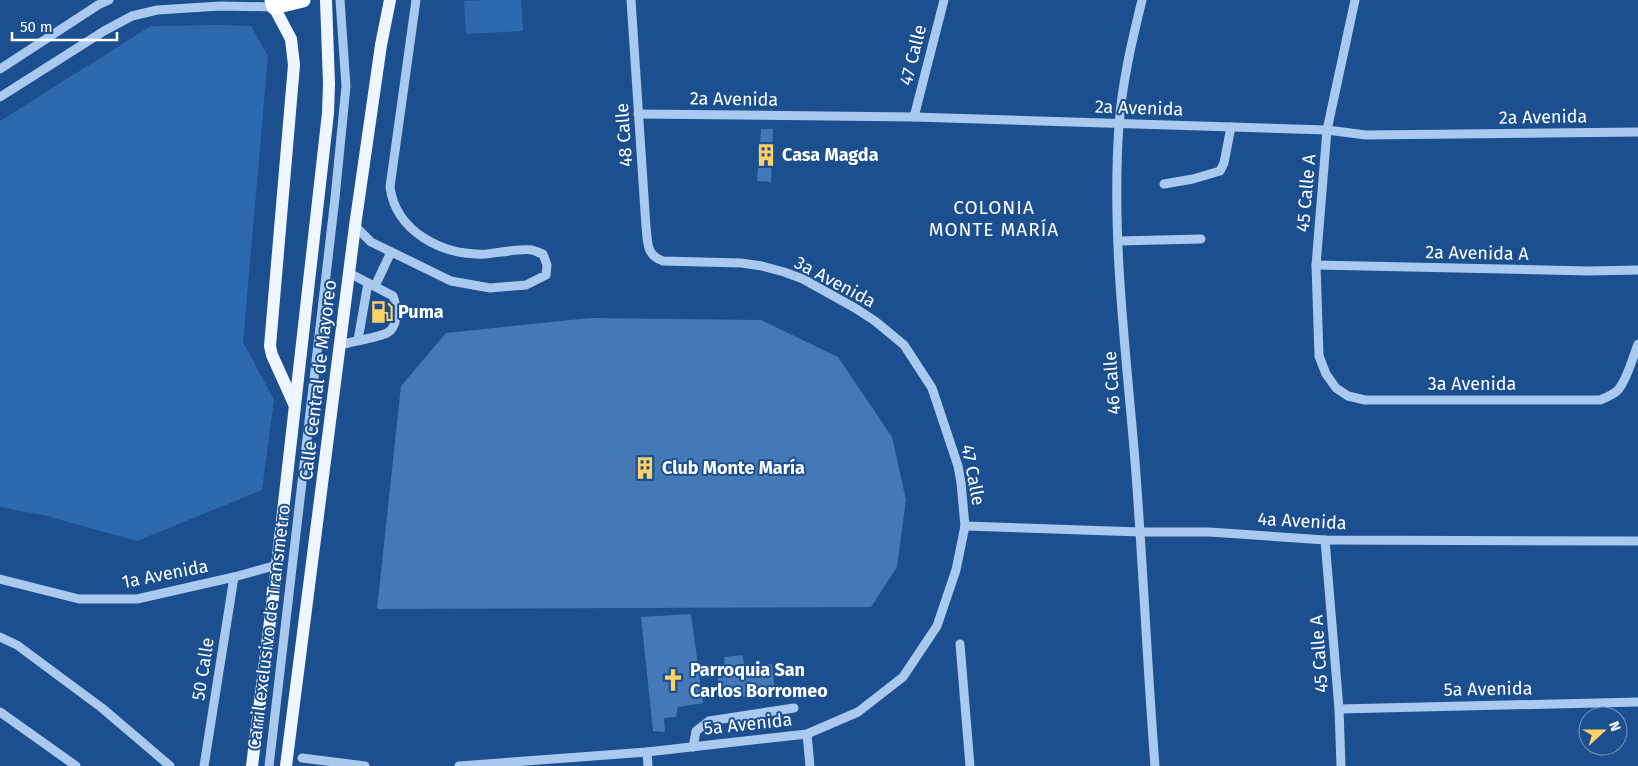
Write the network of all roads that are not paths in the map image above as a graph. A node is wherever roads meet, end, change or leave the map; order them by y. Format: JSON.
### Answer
{"nodes":[{"id":1,"x":109,"y":0,"type":"edge"},
{"id":2,"x":326,"y":0,"type":"edge"},
{"id":3,"x":340,"y":0,"type":"edge"},
{"id":4,"x":390,"y":0,"type":"edge"},
{"id":5,"x":416,"y":0,"type":"edge"},
{"id":6,"x":632,"y":0,"type":"edge"},
{"id":7,"x":944,"y":0,"type":"edge"},
{"id":8,"x":1142,"y":0,"type":"edge"},
{"id":9,"x":1355,"y":0,"type":"edge"},
{"id":10,"x":297,"y":2,"type":"edge"},
{"id":11,"x":273,"y":3,"type":"edge"},
{"id":12,"x":0,"y":69,"type":"edge"},
{"id":13,"x":0,"y":96,"type":"edge"},
{"id":14,"x":638,"y":114,"type":"junction"},
{"id":15,"x":914,"y":117,"type":"junction"},
{"id":16,"x":1119,"y":124,"type":"junction"},
{"id":17,"x":1230,"y":127,"type":"junction"},
{"id":18,"x":1327,"y":130,"type":"junction"},
{"id":19,"x":1638,"y":132,"type":"edge"},
{"id":20,"x":1164,"y":184,"type":"dead end"},
{"id":21,"x":355,"y":226,"type":"junction"},
{"id":22,"x":1201,"y":239,"type":"dead end"},
{"id":23,"x":1118,"y":241,"type":"junction"},
{"id":24,"x":391,"y":252,"type":"junction"},
{"id":25,"x":663,"y":261,"type":"joint"},
{"id":26,"x":1316,"y":265,"type":"junction"},
{"id":27,"x":1638,"y":270,"type":"edge"},
{"id":28,"x":349,"y":273,"type":"junction"},
{"id":29,"x":372,"y":285,"type":"junction"},
{"id":30,"x":358,"y":340,"type":"junction"},
{"id":31,"x":1638,"y":344,"type":"edge"},
{"id":32,"x":340,"y":345,"type":"junction"},
{"id":33,"x":932,"y":388,"type":"joint"},
{"id":34,"x":1336,"y":388,"type":"joint"},
{"id":35,"x":295,"y":406,"type":"junction"},
{"id":36,"x":965,"y":526,"type":"junction"},
{"id":37,"x":1140,"y":532,"type":"junction"},
{"id":38,"x":1325,"y":540,"type":"junction"},
{"id":39,"x":1638,"y":541,"type":"edge"},
{"id":40,"x":277,"y":565,"type":"junction"},
{"id":41,"x":956,"y":570,"type":"joint"},
{"id":42,"x":234,"y":577,"type":"junction"},
{"id":43,"x":0,"y":578,"type":"edge"},
{"id":44,"x":0,"y":637,"type":"edge"},
{"id":45,"x":960,"y":644,"type":"dead end"},
{"id":46,"x":1638,"y":702,"type":"edge"},
{"id":47,"x":794,"y":708,"type":"dead end"},
{"id":48,"x":1339,"y":709,"type":"junction"},
{"id":49,"x":0,"y":712,"type":"edge"},
{"id":50,"x":807,"y":734,"type":"junction"},
{"id":51,"x":694,"y":747,"type":"junction"},
{"id":52,"x":647,"y":752,"type":"junction"},
{"id":53,"x":302,"y":758,"type":"dead end"},
{"id":54,"x":76,"y":766,"type":"edge"},
{"id":55,"x":170,"y":766,"type":"edge"},
{"id":56,"x":204,"y":766,"type":"edge"},
{"id":57,"x":252,"y":766,"type":"edge"},
{"id":58,"x":268,"y":766,"type":"edge"},
{"id":59,"x":286,"y":766,"type":"edge"},
{"id":60,"x":365,"y":766,"type":"edge"},
{"id":61,"x":459,"y":766,"type":"edge"},
{"id":62,"x":648,"y":766,"type":"edge"},
{"id":63,"x":810,"y":766,"type":"edge"},
{"id":64,"x":970,"y":766,"type":"edge"},
{"id":65,"x":1155,"y":766,"type":"edge"},
{"id":66,"x":1341,"y":766,"type":"edge"}],
"edges":[{"from":1,"to":12,"type":"street"},
{"from":2,"to":35,"type":"main road","name":"Calle Central de Mayoreo"},
{"from":3,"to":58,"type":"street","name":"Carril exclusivo de Transmetro"},
{"from":4,"to":21,"type":"main road","name":"Calle Central de Mayoreo"},
{"from":5,"to":24,"type":"street"},
{"from":6,"to":14,"type":"street","name":"48 Calle"},
{"from":7,"to":15,"type":"street","name":"47 Calle"},
{"from":8,"to":16,"type":"street","name":"46 Calle"},
{"from":9,"to":18,"type":"street","name":"45 Calle A"},
{"from":10,"to":11,"type":"highway"},
{"from":11,"to":13,"type":"street"},
{"from":11,"to":35,"type":"main road"},
{"from":14,"to":15,"type":"street","name":"2a Avenida"},
{"from":14,"to":25,"type":"street","name":"48 Calle"},
{"from":15,"to":16,"type":"street","name":"2a Avenida"},
{"from":16,"to":17,"type":"street","name":"2a Avenida"},
{"from":16,"to":23,"type":"street","name":"46 Calle"},
{"from":17,"to":18,"type":"street","name":"2a Avenida"},
{"from":17,"to":20,"type":"street"},
{"from":18,"to":19,"type":"street","name":"2a Avenida"},
{"from":18,"to":26,"type":"street","name":"45 Calle A"},
{"from":21,"to":24,"type":"street"},
{"from":21,"to":28,"type":"main road","name":"Calle Central de Mayoreo"},
{"from":22,"to":23,"type":"street"},
{"from":23,"to":37,"type":"street","name":"46 Calle"},
{"from":24,"to":29,"type":"street"},
{"from":25,"to":33,"type":"street","name":"3a Avenida"},
{"from":26,"to":27,"type":"street","name":"2a Avenida A"},
{"from":26,"to":34,"type":"street","name":"45 Calle A"},
{"from":28,"to":29,"type":"street"},
{"from":28,"to":32,"type":"main road","name":"Calle Central de Mayoreo"},
{"from":29,"to":30,"type":"street"},
{"from":29,"to":30,"type":"street"},
{"from":30,"to":32,"type":"street"},
{"from":31,"to":34,"type":"street","name":"3a Avenida"},
{"from":32,"to":59,"type":"main road","name":"Calle Central de Mayoreo"},
{"from":33,"to":36,"type":"street","name":"47 Calle"},
{"from":35,"to":40,"type":"main road","name":"Calle Central de Mayoreo"},
{"from":36,"to":37,"type":"street","name":"4a Avenida"},
{"from":36,"to":41,"type":"street","name":"47 Calle"},
{"from":37,"to":38,"type":"street","name":"4a Avenida"},
{"from":37,"to":65,"type":"street","name":"46 Calle"},
{"from":38,"to":39,"type":"street","name":"4a Avenida"},
{"from":38,"to":48,"type":"street","name":"45 Calle A"},
{"from":40,"to":42,"type":"street","name":"1a Avenida"},
{"from":40,"to":57,"type":"main road","name":"Calle Central de Mayoreo"},
{"from":41,"to":50,"type":"street","name":"5a Avenida"},
{"from":42,"to":43,"type":"street","name":"1a Avenida"},
{"from":42,"to":56,"type":"street","name":"50 Calle"},
{"from":44,"to":55,"type":"street"},
{"from":45,"to":64,"type":"street"},
{"from":46,"to":48,"type":"street","name":"5a Avenida"},
{"from":47,"to":51,"type":"street"},
{"from":48,"to":66,"type":"street","name":"45 Calle A"},
{"from":49,"to":54,"type":"street"},
{"from":50,"to":51,"type":"street","name":"5a Avenida"},
{"from":50,"to":63,"type":"street"},
{"from":51,"to":52,"type":"street","name":"5a Avenida"},
{"from":52,"to":61,"type":"street","name":"5a Avenida"},
{"from":52,"to":62,"type":"street"},
{"from":53,"to":60,"type":"street"}]}
